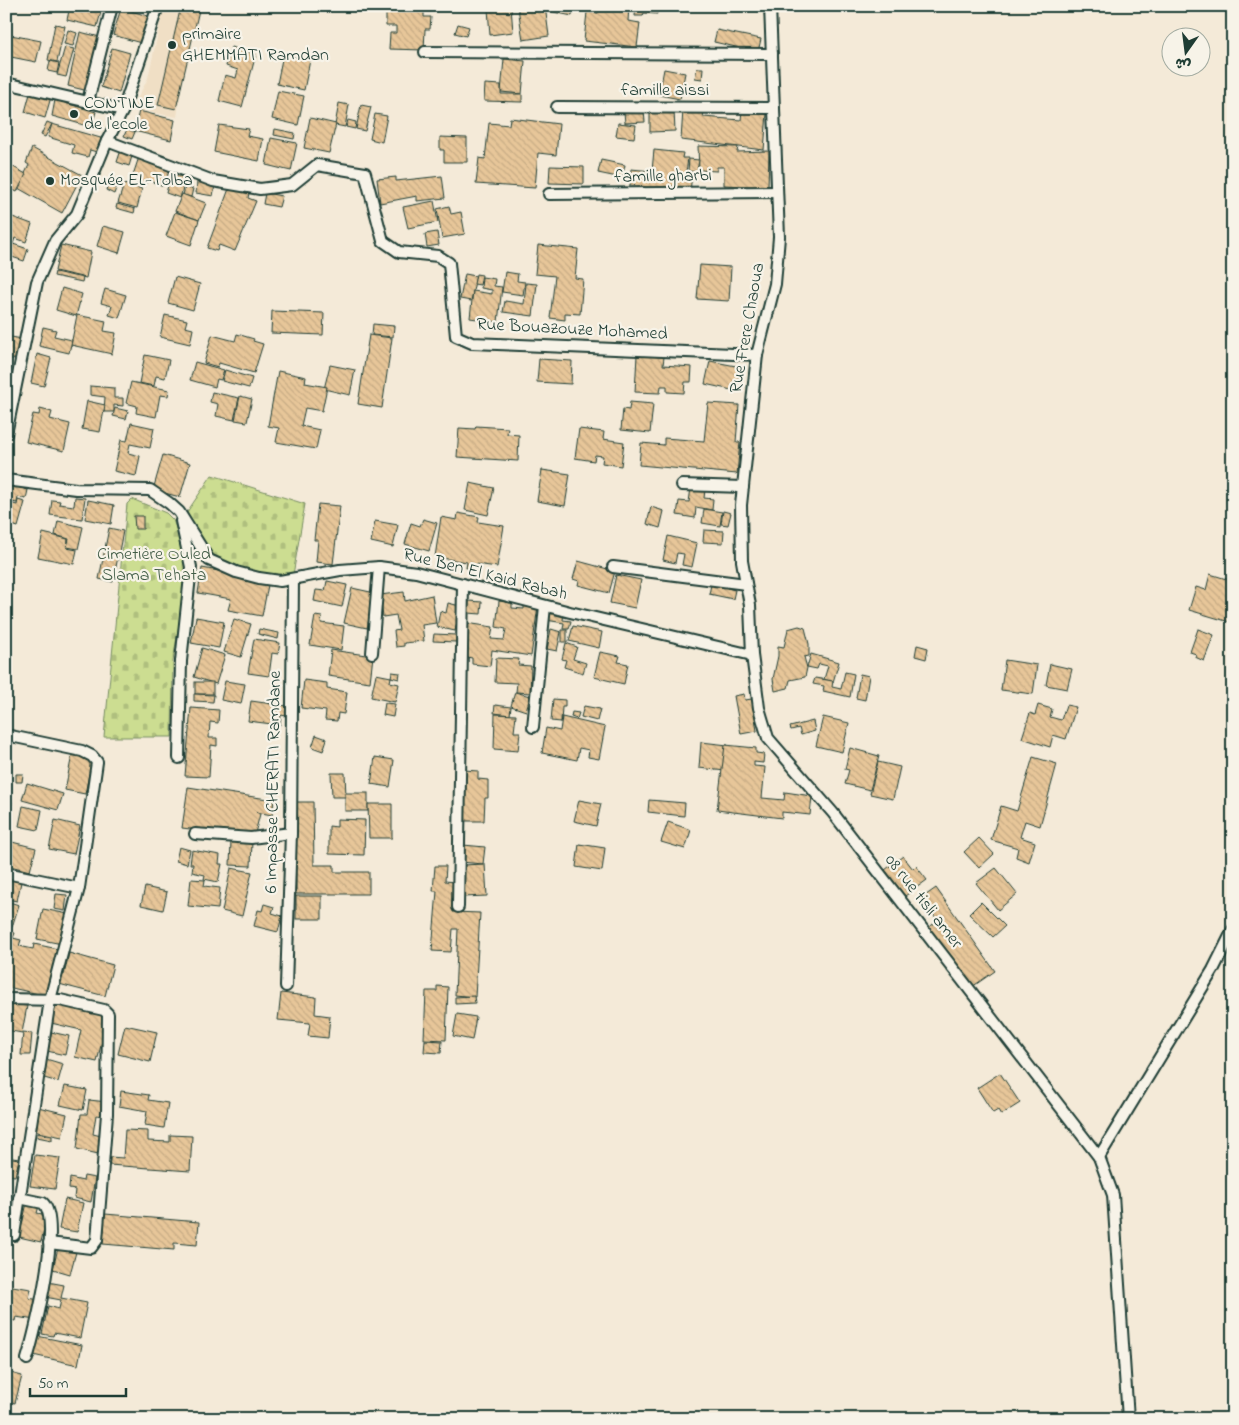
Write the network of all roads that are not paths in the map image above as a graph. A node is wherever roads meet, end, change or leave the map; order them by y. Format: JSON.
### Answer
{"nodes":[{"id":1,"x":112,"y":6,"type":"edge"},
{"id":2,"x":158,"y":6,"type":"edge"},
{"id":3,"x":770,"y":6,"type":"edge"},
{"id":4,"x":425,"y":52,"type":"dead end"},
{"id":5,"x":772,"y":54,"type":"junction"},
{"id":6,"x":6,"y":83,"type":"edge"},
{"id":7,"x":88,"y":101,"type":"junction"},
{"id":8,"x":557,"y":106,"type":"dead end"},
{"id":9,"x":774,"y":108,"type":"junction"},
{"id":10,"x":123,"y":110,"type":"junction"},
{"id":11,"x":107,"y":141,"type":"junction"},
{"id":12,"x":777,"y":192,"type":"junction"},
{"id":13,"x":549,"y":194,"type":"dead end"},
{"id":14,"x":757,"y":355,"type":"junction"},
{"id":15,"x":6,"y":434,"type":"edge"},
{"id":16,"x":6,"y":480,"type":"edge"},
{"id":17,"x":682,"y":485,"type":"dead end"},
{"id":18,"x":743,"y":487,"type":"junction"},
{"id":19,"x":179,"y":512,"type":"junction"},
{"id":20,"x":379,"y":567,"type":"junction"},
{"id":21,"x":613,"y":567,"type":"dead end"},
{"id":22,"x":293,"y":579,"type":"junction"},
{"id":23,"x":463,"y":584,"type":"junction"},
{"id":24,"x":746,"y":584,"type":"junction"},
{"id":25,"x":545,"y":606,"type":"junction"},
{"id":26,"x":372,"y":653,"type":"dead end"},
{"id":27,"x":752,"y":655,"type":"junction"},
{"id":28,"x":533,"y":727,"type":"dead end"},
{"id":29,"x":6,"y":734,"type":"edge"},
{"id":30,"x":179,"y":758,"type":"dead end"},
{"id":31,"x":291,"y":833,"type":"junction"},
{"id":32,"x":195,"y":834,"type":"dead end"},
{"id":33,"x":6,"y":873,"type":"edge"},
{"id":34,"x":79,"y":888,"type":"junction"},
{"id":35,"x":458,"y":907,"type":"dead end"},
{"id":36,"x":1233,"y":930,"type":"edge"},
{"id":37,"x":286,"y":986,"type":"dead end"},
{"id":38,"x":6,"y":1000,"type":"edge"},
{"id":39,"x":50,"y":1000,"type":"junction"},
{"id":40,"x":1099,"y":1157,"type":"junction"},
{"id":41,"x":19,"y":1198,"type":"junction"},
{"id":42,"x":14,"y":1235,"type":"dead end"},
{"id":43,"x":49,"y":1243,"type":"junction"},
{"id":44,"x":28,"y":1358,"type":"dead end"},
{"id":45,"x":1128,"y":1419,"type":"edge"}],
"edges":[{"from":1,"to":7,"type":"street"},
{"from":2,"to":10,"type":"street"},
{"from":3,"to":5,"type":"street","name":"Rue Frere Chaoua"},
{"from":4,"to":5,"type":"street"},
{"from":5,"to":9,"type":"street","name":"Rue Frere Chaoua"},
{"from":6,"to":7,"type":"street"},
{"from":7,"to":10,"type":"street"},
{"from":8,"to":9,"type":"street","name":"famille aissi"},
{"from":9,"to":12,"type":"street","name":"Rue Frere Chaoua"},
{"from":10,"to":11,"type":"street"},
{"from":11,"to":14,"type":"street","name":"Rue Bouazouze Mohamed"},
{"from":11,"to":15,"type":"street"},
{"from":12,"to":13,"type":"street","name":"famille gharbi"},
{"from":12,"to":14,"type":"street","name":"Rue Frere Chaoua"},
{"from":14,"to":18,"type":"street","name":"Rue Frere Chaoua"},
{"from":16,"to":19,"type":"street","name":"Rue Ben El Kaid Rabah"},
{"from":17,"to":18,"type":"street"},
{"from":18,"to":24,"type":"street","name":"Rue Frere Chaoua"},
{"from":19,"to":22,"type":"street","name":"Rue Ben El Kaid Rabah"},
{"from":19,"to":30,"type":"street"},
{"from":20,"to":22,"type":"street","name":"Rue Ben El Kaid Rabah"},
{"from":20,"to":23,"type":"street","name":"Rue Ben El Kaid Rabah"},
{"from":20,"to":26,"type":"street"},
{"from":21,"to":24,"type":"street"},
{"from":22,"to":31,"type":"street","name":"6 Impasse CHERATI Ramdane"},
{"from":23,"to":25,"type":"street","name":"Rue Ben El Kaid Rabah"},
{"from":23,"to":35,"type":"street"},
{"from":24,"to":27,"type":"street","name":"Rue Frere Chaoua"},
{"from":25,"to":27,"type":"street","name":"Rue Ben El Kaid Rabah"},
{"from":25,"to":28,"type":"street"},
{"from":27,"to":40,"type":"street","name":"08 rue tisli amer"},
{"from":29,"to":34,"type":"street"},
{"from":31,"to":32,"type":"street"},
{"from":31,"to":37,"type":"street","name":"6 Impasse CHERATI Ramdane"},
{"from":33,"to":34,"type":"street"},
{"from":34,"to":39,"type":"street"},
{"from":36,"to":40,"type":"street"},
{"from":38,"to":39,"type":"street"},
{"from":39,"to":41,"type":"street"},
{"from":39,"to":43,"type":"street"},
{"from":40,"to":45,"type":"street","name":"08 rue tisli amer"},
{"from":41,"to":42,"type":"street"},
{"from":41,"to":43,"type":"street"},
{"from":43,"to":44,"type":"street"}]}
